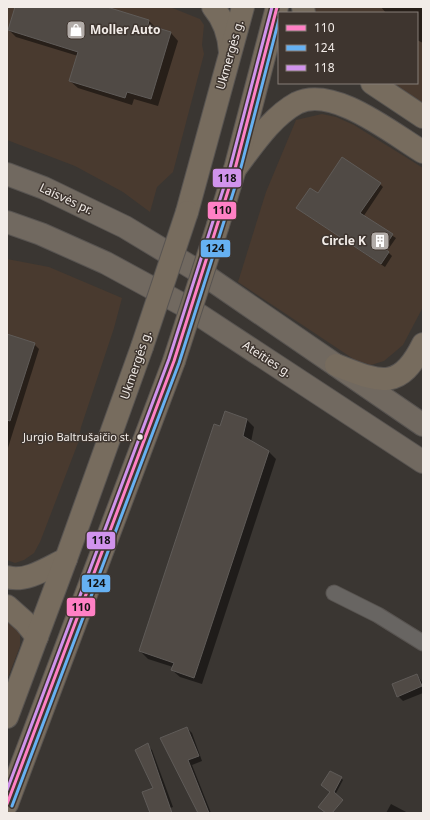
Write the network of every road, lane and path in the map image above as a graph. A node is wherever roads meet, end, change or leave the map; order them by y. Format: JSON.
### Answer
{"nodes":[{"id":1,"x":213,"y":7,"type":"edge"},
{"id":2,"x":243,"y":7,"type":"edge"},
{"id":3,"x":278,"y":7,"type":"edge"},
{"id":4,"x":231,"y":56,"type":"junction"},
{"id":5,"x":374,"y":84,"type":"edge"},
{"id":6,"x":423,"y":116,"type":"edge"},
{"id":7,"x":423,"y":152,"type":"edge"},
{"id":8,"x":235,"y":169,"type":"junction"},
{"id":9,"x":7,"y":174,"type":"edge"},
{"id":10,"x":7,"y":222,"type":"edge"},
{"id":11,"x":423,"y":344,"type":"edge"},
{"id":12,"x":336,"y":365,"type":"junction"},
{"id":13,"x":423,"y":425,"type":"edge"},
{"id":14,"x":423,"y":462,"type":"edge"},
{"id":15,"x":66,"y":559,"type":"junction"},
{"id":16,"x":7,"y":577,"type":"edge"},
{"id":17,"x":334,"y":593,"type":"dead end"},
{"id":18,"x":7,"y":606,"type":"edge"},
{"id":19,"x":37,"y":637,"type":"junction"},
{"id":20,"x":423,"y":643,"type":"edge"},
{"id":21,"x":7,"y":717,"type":"edge"},
{"id":22,"x":7,"y":804,"type":"edge"}],
"edges":[{"from":1,"to":4,"type":"highway"},
{"from":2,"to":4,"type":"highway","name":"Ukmergės g."},
{"from":3,"to":8,"type":"highway"},
{"from":4,"to":15,"type":"highway","name":"Ukmergės g.","bridge":true},
{"from":5,"to":6,"type":"highway"},
{"from":7,"to":8,"type":"highway"},
{"from":8,"to":22,"type":"highway","bridge":true},
{"from":9,"to":12,"type":"main road","name":"Laisvės pr."},
{"from":10,"to":14,"type":"main road","name":"Ateities g."},
{"from":11,"to":12,"type":"highway"},
{"from":12,"to":13,"type":"main road"},
{"from":15,"to":16,"type":"highway"},
{"from":15,"to":19,"type":"highway","name":"Ukmergės g."},
{"from":17,"to":20,"type":"street"},
{"from":18,"to":19,"type":"highway"},
{"from":19,"to":21,"type":"highway","name":"Ukmergės g."}]}
